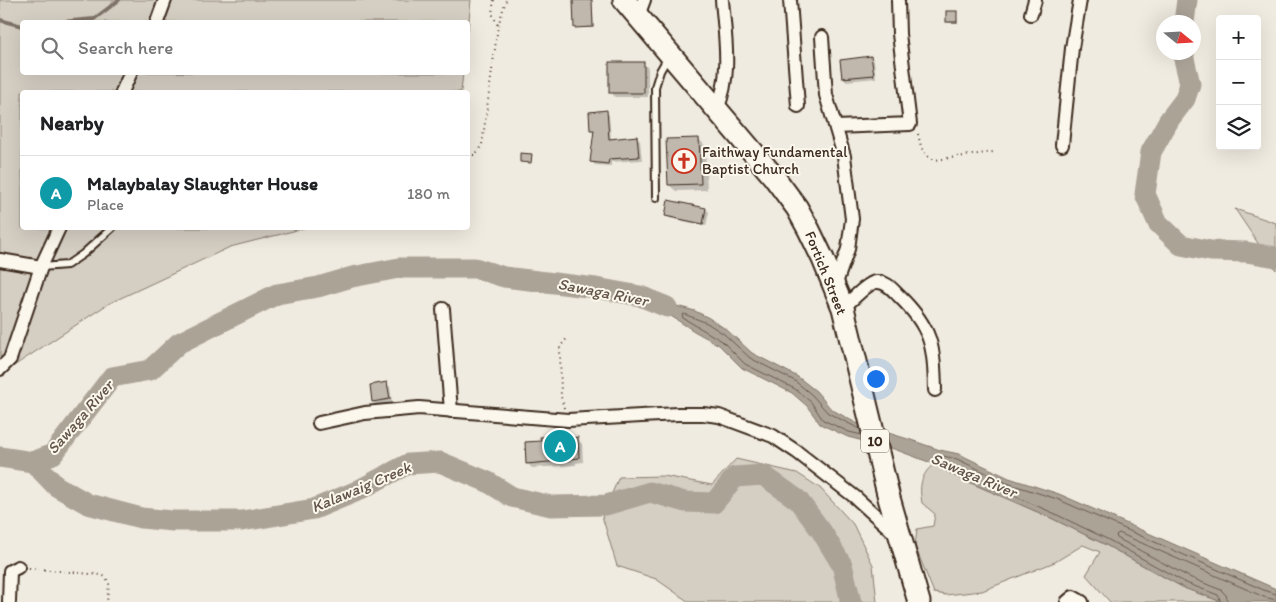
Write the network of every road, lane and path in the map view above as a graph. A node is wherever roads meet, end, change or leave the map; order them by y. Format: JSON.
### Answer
{"nodes":[{"id":1,"x":165,"y":0,"type":"edge"},
{"id":2,"x":494,"y":0,"type":"edge"},
{"id":3,"x":506,"y":0,"type":"edge"},
{"id":4,"x":722,"y":0,"type":"edge"},
{"id":5,"x":790,"y":0,"type":"edge"},
{"id":6,"x":898,"y":0,"type":"edge"},
{"id":7,"x":1035,"y":0,"type":"edge"},
{"id":8,"x":1080,"y":0,"type":"edge"},
{"id":9,"x":635,"y":5,"type":"edge"},
{"id":10,"x":1031,"y":14,"type":"dead end"},
{"id":11,"x":158,"y":20,"type":"edge"},
{"id":12,"x":498,"y":26,"type":"junction"},
{"id":13,"x":822,"y":37,"type":"dead end"},
{"id":14,"x":670,"y":54,"type":"junction"},
{"id":15,"x":130,"y":75,"type":"edge"},
{"id":16,"x":123,"y":90,"type":"edge"},
{"id":17,"x":798,"y":106,"type":"dead end"},
{"id":18,"x":717,"y":110,"type":"junction"},
{"id":19,"x":910,"y":124,"type":"junction"},
{"id":20,"x":836,"y":127,"type":"junction"},
{"id":21,"x":1062,"y":145,"type":"dead end"},
{"id":22,"x":994,"y":152,"type":"dead end"},
{"id":23,"x":470,"y":155,"type":"edge"},
{"id":24,"x":656,"y":198,"type":"dead end"},
{"id":25,"x":58,"y":230,"type":"edge"},
{"id":26,"x":110,"y":230,"type":"edge"},
{"id":27,"x":0,"y":260,"type":"edge"},
{"id":28,"x":41,"y":267,"type":"junction"},
{"id":29,"x":835,"y":286,"type":"junction"},
{"id":30,"x":843,"y":308,"type":"junction"},
{"id":31,"x":443,"y":309,"type":"dead end"},
{"id":32,"x":568,"y":337,"type":"dead end"},
{"id":33,"x":0,"y":369,"type":"edge"},
{"id":34,"x":935,"y":390,"type":"dead end"},
{"id":35,"x":451,"y":411,"type":"junction"},
{"id":36,"x":568,"y":420,"type":"junction"},
{"id":37,"x":319,"y":423,"type":"dead end"},
{"id":38,"x":900,"y":538,"type":"junction"},
{"id":39,"x":18,"y":566,"type":"joint"},
{"id":40,"x":9,"y":602,"type":"edge"},
{"id":41,"x":107,"y":602,"type":"edge"},
{"id":42,"x":920,"y":602,"type":"edge"},
{"id":43,"x":1067,"y":602,"type":"edge"},
{"id":44,"x":1082,"y":602,"type":"edge"}],
"edges":[{"from":1,"to":11,"type":"street"},
{"from":2,"to":12,"type":"path"},
{"from":3,"to":12,"type":"path"},
{"from":4,"to":18,"type":"street"},
{"from":5,"to":17,"type":"street"},
{"from":6,"to":19,"type":"street"},
{"from":7,"to":10,"type":"street"},
{"from":8,"to":21,"type":"street"},
{"from":9,"to":14,"type":"highway","name":"Fortich Street","number":"10"},
{"from":12,"to":23,"type":"path"},
{"from":13,"to":20,"type":"street"},
{"from":14,"to":18,"type":"highway","name":"Fortich Street","number":"10"},
{"from":14,"to":24,"type":"lane"},
{"from":15,"to":16,"type":"street"},
{"from":18,"to":29,"type":"highway","name":"Fortich Street","number":"10"},
{"from":19,"to":20,"type":"street"},
{"from":19,"to":22,"type":"path"},
{"from":20,"to":29,"type":"street"},
{"from":25,"to":28,"type":"street"},
{"from":26,"to":28,"type":"lane"},
{"from":27,"to":28,"type":"street"},
{"from":28,"to":33,"type":"street"},
{"from":29,"to":30,"type":"highway","name":"Fortich Street","number":"10"},
{"from":30,"to":34,"type":"street"},
{"from":30,"to":38,"type":"highway","name":"Fortich Street","number":"10"},
{"from":31,"to":35,"type":"street"},
{"from":32,"to":36,"type":"path"},
{"from":35,"to":36,"type":"street"},
{"from":35,"to":37,"type":"street"},
{"from":36,"to":38,"type":"street"},
{"from":38,"to":42,"type":"highway","name":"Fortich Street","number":"10"},
{"from":39,"to":40,"type":"street"},
{"from":39,"to":41,"type":"path"},
{"from":43,"to":44,"type":"street"}]}
